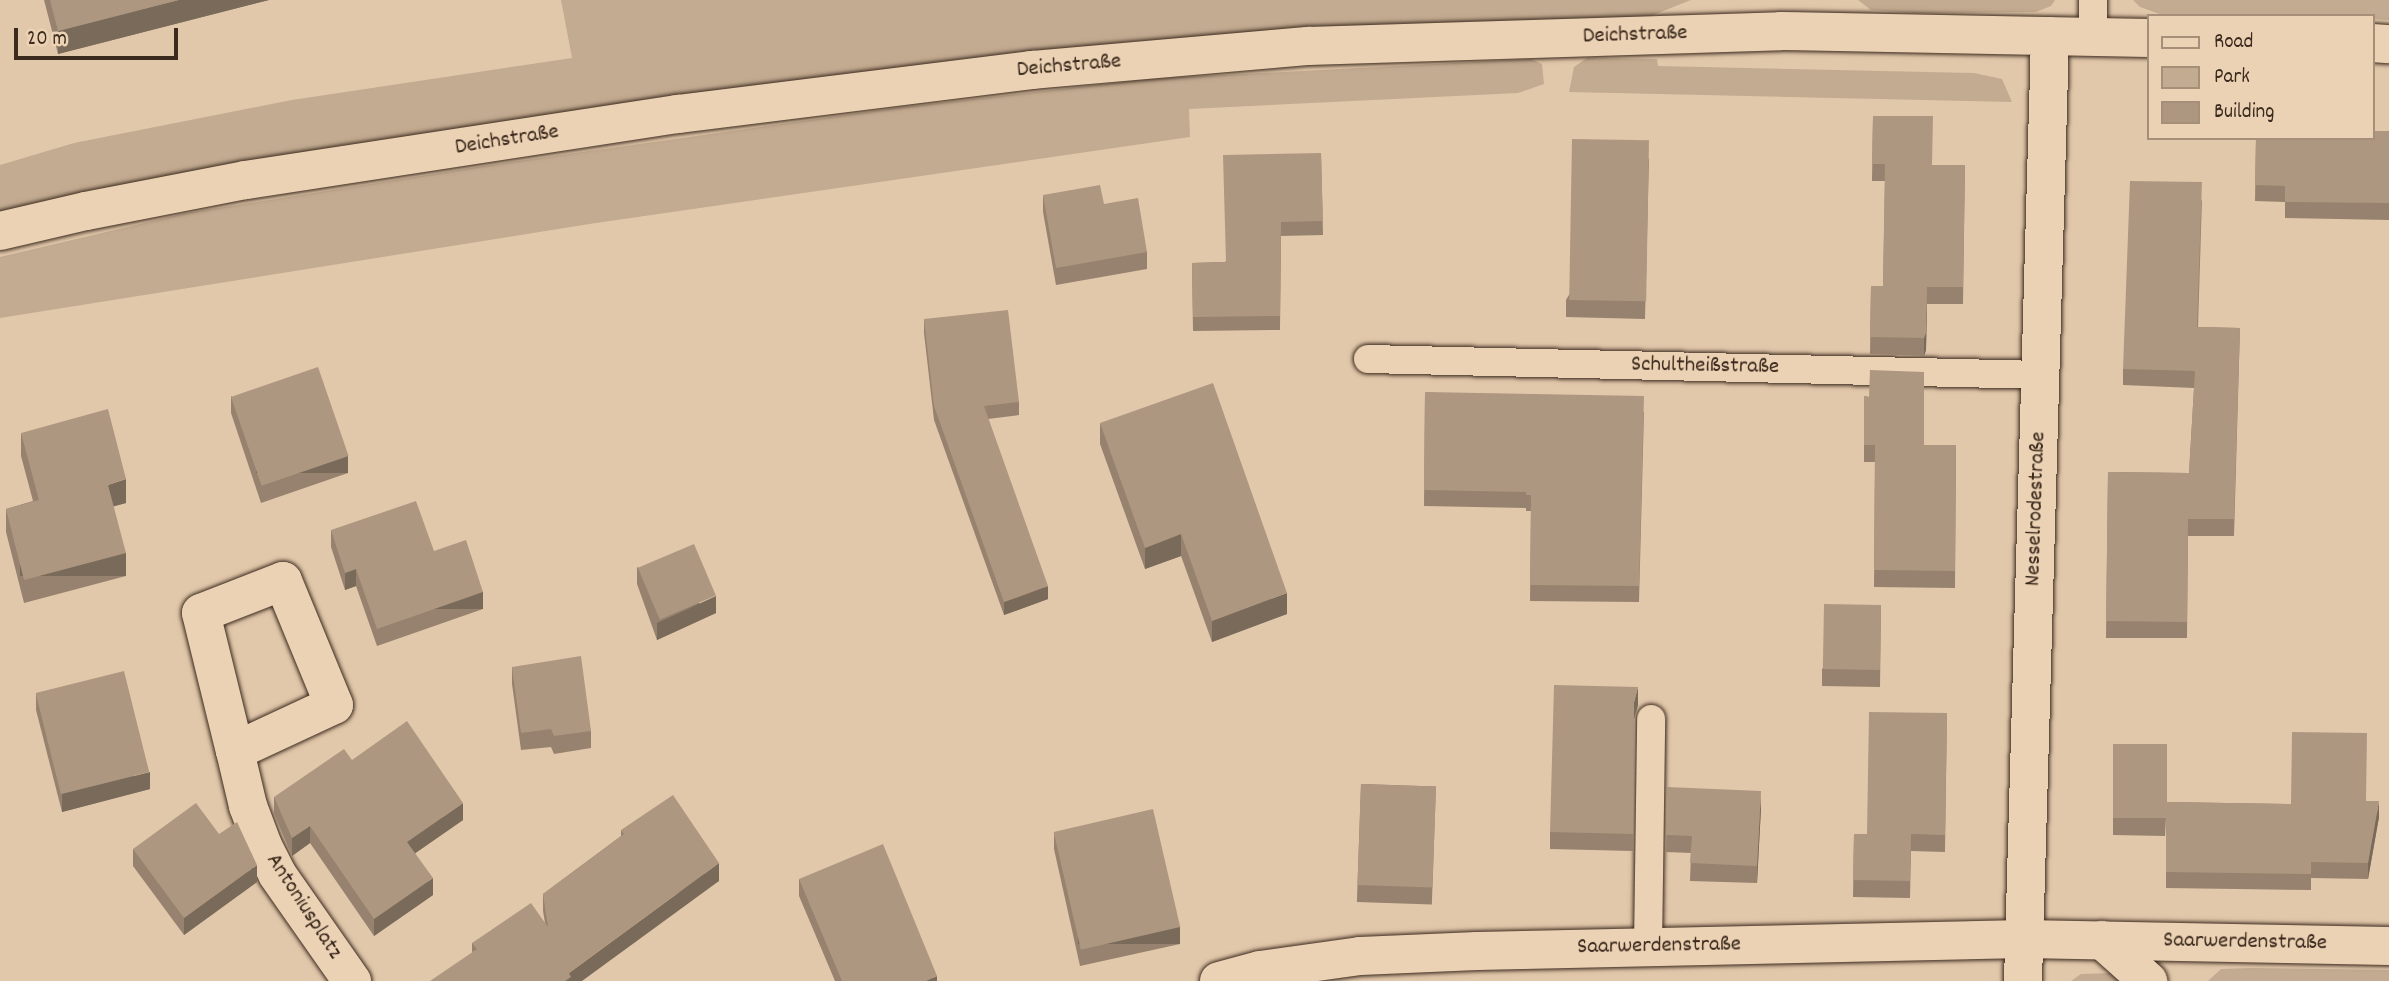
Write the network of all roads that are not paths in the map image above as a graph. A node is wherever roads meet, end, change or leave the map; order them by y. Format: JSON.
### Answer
{"nodes":[{"id":1,"x":1780,"y":16,"type":"edge"},
{"id":2,"x":2093,"y":18,"type":"edge"},
{"id":3,"x":2050,"y":36,"type":"junction"},
{"id":4,"x":2148,"y":38,"type":"edge"},
{"id":5,"x":0,"y":231,"type":"edge"},
{"id":6,"x":1368,"y":359,"type":"dead end"},
{"id":7,"x":2041,"y":375,"type":"junction"},
{"id":8,"x":1651,"y":719,"type":"dead end"},
{"id":9,"x":235,"y":751,"type":"dead end"},
{"id":10,"x":2024,"y":939,"type":"junction"},
{"id":11,"x":2102,"y":940,"type":"junction"},
{"id":12,"x":2389,"y":946,"type":"edge"},
{"id":13,"x":1648,"y":947,"type":"junction"},
{"id":14,"x":352,"y":981,"type":"edge"},
{"id":15,"x":1219,"y":981,"type":"edge"},
{"id":16,"x":2023,"y":981,"type":"edge"},
{"id":17,"x":2148,"y":981,"type":"edge"}],
"edges":[{"from":1,"to":3,"type":"street","name":"Deichstraße"},
{"from":1,"to":5,"type":"street","name":"Deichstraße"},
{"from":2,"to":3,"type":"street","name":"Deichstraße"},
{"from":2,"to":4,"type":"street","name":"Deichstraße"},
{"from":3,"to":7,"type":"street","name":"Nesselrodestraße"},
{"from":6,"to":7,"type":"lane","name":"Schultheißstraße"},
{"from":7,"to":10,"type":"street","name":"Nesselrodestraße"},
{"from":8,"to":13,"type":"lane"},
{"from":9,"to":14,"type":"street","name":"Antoniusplatz"},
{"from":10,"to":11,"type":"street","name":"Saarwerdenstraße"},
{"from":10,"to":13,"type":"street","name":"Saarwerdenstraße"},
{"from":10,"to":16,"type":"street","name":"Nesselrodestraße"},
{"from":11,"to":12,"type":"street","name":"Saarwerdenstraße"},
{"from":11,"to":17,"type":"street","name":"Saarwerdenstraße"},
{"from":13,"to":15,"type":"street","name":"Saarwerdenstraße"}]}
